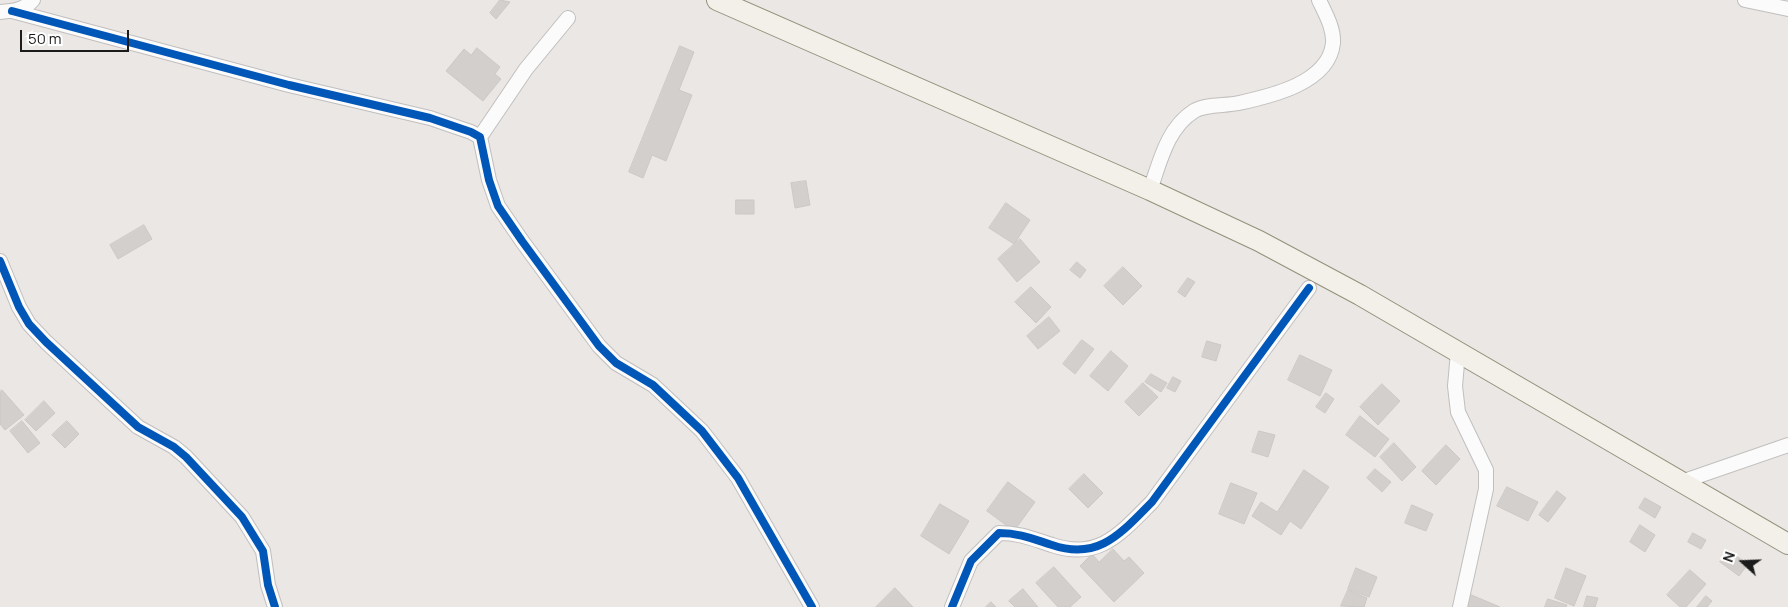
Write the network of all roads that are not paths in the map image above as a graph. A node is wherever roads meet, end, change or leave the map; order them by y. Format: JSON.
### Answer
{"nodes":[{"id":1,"x":717,"y":0,"type":"edge"},
{"id":2,"x":1319,"y":0,"type":"edge"},
{"id":3,"x":1745,"y":0,"type":"edge"},
{"id":4,"x":20,"y":9,"type":"edge"},
{"id":5,"x":1788,"y":10,"type":"edge"},
{"id":6,"x":568,"y":18,"type":"dead end"},
{"id":7,"x":480,"y":137,"type":"junction"},
{"id":8,"x":1150,"y":190,"type":"junction"},
{"id":9,"x":0,"y":262,"type":"edge"},
{"id":10,"x":1309,"y":288,"type":"dead end"},
{"id":11,"x":1458,"y":352,"type":"junction"},
{"id":12,"x":1788,"y":445,"type":"edge"},
{"id":13,"x":1681,"y":482,"type":"junction"},
{"id":14,"x":1788,"y":544,"type":"edge"},
{"id":15,"x":275,"y":607,"type":"edge"},
{"id":16,"x":812,"y":607,"type":"edge"},
{"id":17,"x":952,"y":607,"type":"edge"},
{"id":18,"x":1460,"y":607,"type":"edge"}],
"edges":[{"from":1,"to":8,"type":"main road"},
{"from":2,"to":8,"type":"street"},
{"from":3,"to":5,"type":"street"},
{"from":4,"to":7,"type":"street"},
{"from":6,"to":7,"type":"street"},
{"from":7,"to":16,"type":"street"},
{"from":8,"to":11,"type":"main road"},
{"from":9,"to":15,"type":"street"},
{"from":10,"to":17,"type":"street"},
{"from":11,"to":13,"type":"main road"},
{"from":11,"to":18,"type":"street"},
{"from":12,"to":13,"type":"street"},
{"from":13,"to":14,"type":"main road"}]}
